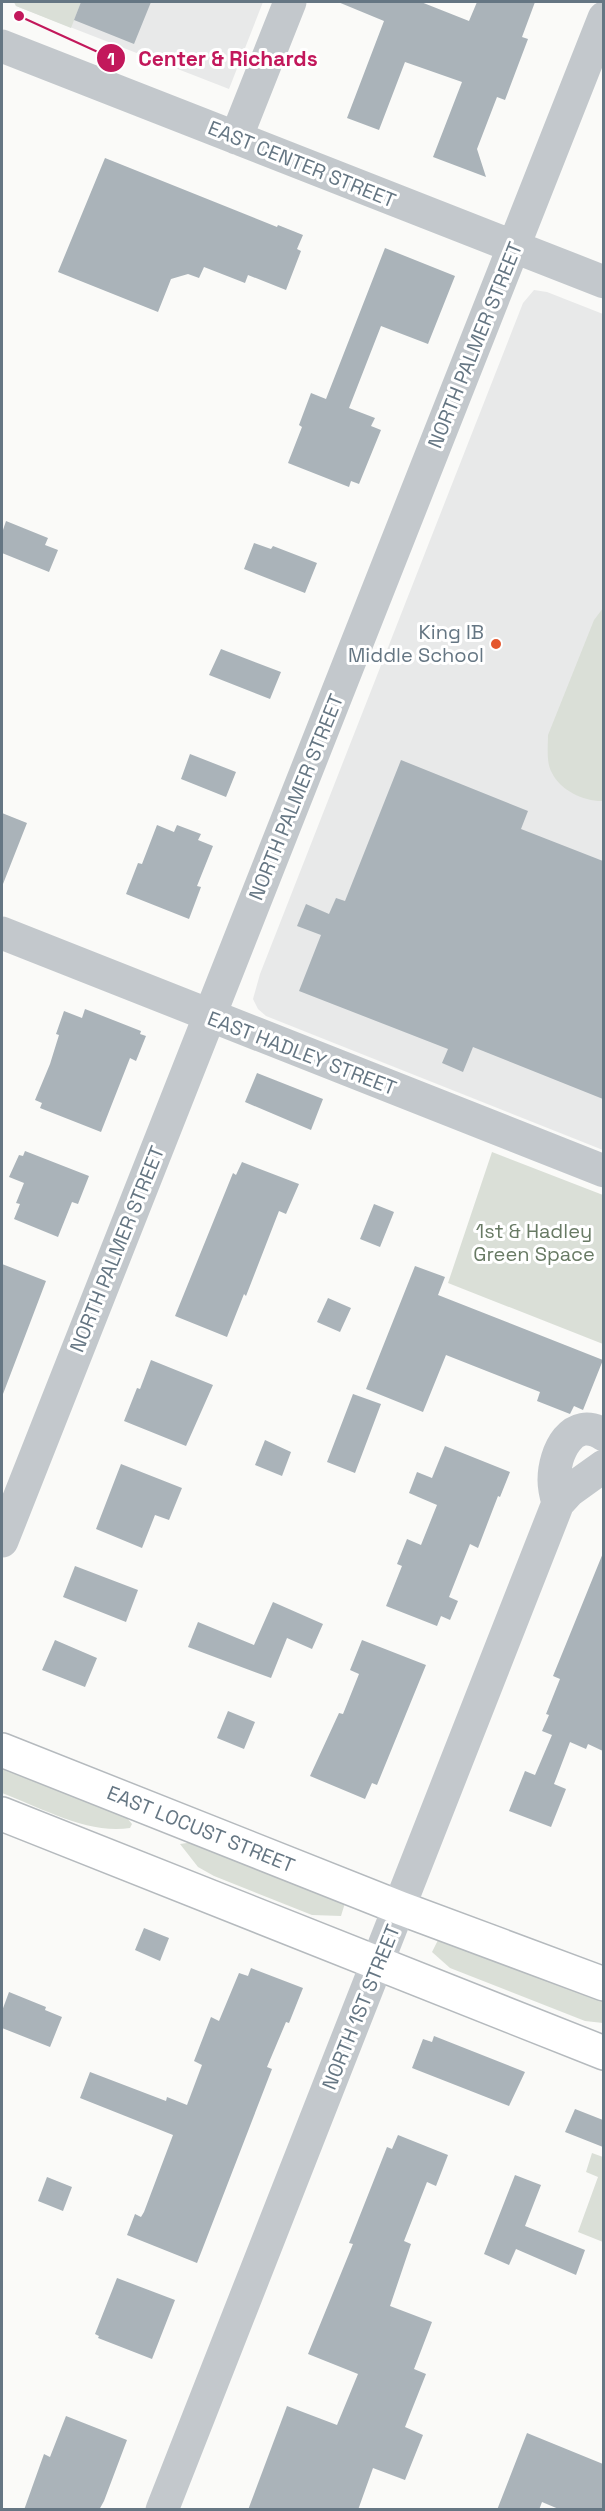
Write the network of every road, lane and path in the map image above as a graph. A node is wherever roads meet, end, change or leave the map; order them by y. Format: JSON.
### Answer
{"nodes":[{"id":1,"x":290,"y":2,"type":"edge"},
{"id":2,"x":603,"y":18,"type":"edge"},
{"id":3,"x":2,"y":46,"type":"edge"},
{"id":4,"x":236,"y":138,"type":"junction"},
{"id":5,"x":513,"y":246,"type":"junction"},
{"id":6,"x":603,"y":282,"type":"edge"},
{"id":7,"x":2,"y":933,"type":"edge"},
{"id":8,"x":209,"y":1016,"type":"junction"},
{"id":9,"x":603,"y":1171,"type":"edge"},
{"id":10,"x":603,"y":1435,"type":"edge"},
{"id":11,"x":603,"y":1466,"type":"edge"},
{"id":12,"x":558,"y":1503,"type":"junction"},
{"id":13,"x":2,"y":1541,"type":"edge"},
{"id":14,"x":2,"y":1750,"type":"edge"},
{"id":15,"x":2,"y":1814,"type":"edge"},
{"id":16,"x":400,"y":1908,"type":"junction"},
{"id":17,"x":377,"y":1963,"type":"junction"},
{"id":18,"x":603,"y":1984,"type":"edge"},
{"id":19,"x":548,"y":2031,"type":"junction"},
{"id":20,"x":603,"y":2032,"type":"edge"},
{"id":21,"x":603,"y":2053,"type":"edge"},
{"id":22,"x":162,"y":2510,"type":"edge"}],
"edges":[{"from":1,"to":4,"type":"street"},
{"from":2,"to":5,"type":"street","name":"NORTH PALMER STREET"},
{"from":3,"to":4,"type":"street","name":"EAST CENTER STREET"},
{"from":4,"to":5,"type":"street","name":"EAST CENTER STREET"},
{"from":5,"to":6,"type":"street","name":"EAST CENTER STREET"},
{"from":5,"to":8,"type":"street","name":"NORTH PALMER STREET"},
{"from":7,"to":8,"type":"street","name":"EAST HADLEY STREET"},
{"from":8,"to":9,"type":"street","name":"EAST HADLEY STREET"},
{"from":8,"to":13,"type":"street","name":"NORTH PALMER STREET"},
{"from":10,"to":12,"type":"street","name":"NORTH 1ST STREET"},
{"from":11,"to":12,"type":"street","name":"NORTH 1ST STREET"},
{"from":12,"to":16,"type":"street","name":"NORTH 1ST STREET"},
{"from":14,"to":16,"type":"main road","name":"EAST LOCUST STREET"},
{"from":15,"to":17,"type":"main road"},
{"from":16,"to":17,"type":"street","name":"NORTH 1ST STREET"},
{"from":16,"to":18,"type":"main road","name":"EAST LOCUST STREET"},
{"from":17,"to":19,"type":"main road"},
{"from":17,"to":22,"type":"street","name":"NORTH 1ST STREET"},
{"from":19,"to":20,"type":"main road"},
{"from":19,"to":21,"type":"main road"}]}
